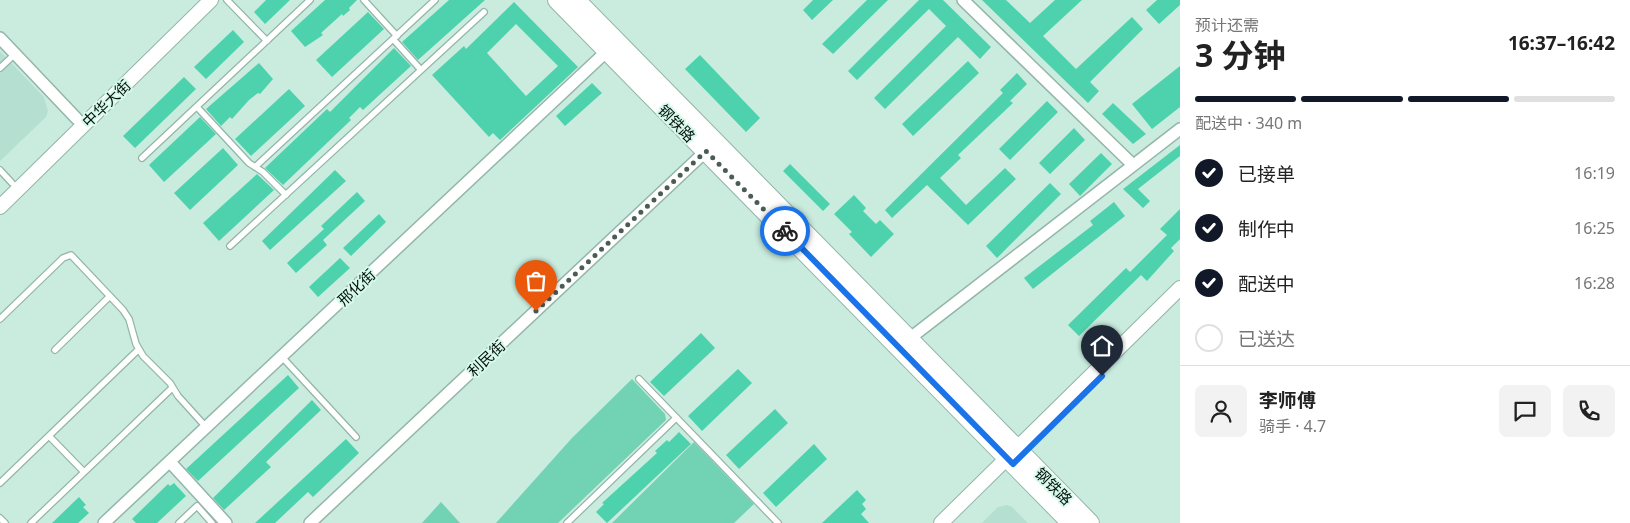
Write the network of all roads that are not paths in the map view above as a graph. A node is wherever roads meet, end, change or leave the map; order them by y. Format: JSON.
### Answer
{"nodes":[{"id":1,"x":200,"y":0,"type":"edge"},
{"id":2,"x":212,"y":0,"type":"edge"},
{"id":3,"x":227,"y":0,"type":"edge"},
{"id":4,"x":310,"y":0,"type":"edge"},
{"id":5,"x":364,"y":0,"type":"edge"},
{"id":6,"x":436,"y":0,"type":"edge"},
{"id":7,"x":557,"y":0,"type":"edge"},
{"id":8,"x":576,"y":0,"type":"edge"},
{"id":9,"x":963,"y":0,"type":"edge"},
{"id":10,"x":484,"y":12,"type":"dead end"},
{"id":11,"x":395,"y":38,"type":"junction"},
{"id":12,"x":267,"y":41,"type":"junction"},
{"id":13,"x":2,"y":44,"type":"edge"},
{"id":14,"x":607,"y":51,"type":"junction"},
{"id":15,"x":16,"y":54,"type":"junction"},
{"id":16,"x":0,"y":68,"type":"edge"},
{"id":17,"x":421,"y":70,"type":"junction"},
{"id":18,"x":197,"y":107,"type":"junction"},
{"id":19,"x":77,"y":119,"type":"junction"},
{"id":20,"x":1180,"y":129,"type":"edge"},
{"id":21,"x":706,"y":151,"type":"junction"},
{"id":22,"x":142,"y":158,"type":"dead end"},
{"id":23,"x":1132,"y":164,"type":"junction"},
{"id":24,"x":255,"y":167,"type":"junction"},
{"id":25,"x":0,"y":170,"type":"edge"},
{"id":26,"x":12,"y":183,"type":"junction"},
{"id":27,"x":0,"y":195,"type":"edge"},
{"id":28,"x":286,"y":195,"type":"junction"},
{"id":29,"x":0,"y":207,"type":"edge"},
{"id":30,"x":230,"y":246,"type":"dead end"},
{"id":31,"x":1180,"y":288,"type":"edge"},
{"id":32,"x":110,"y":296,"type":"junction"},
{"id":33,"x":1180,"y":300,"type":"edge"},
{"id":34,"x":0,"y":319,"type":"edge"},
{"id":35,"x":909,"y":339,"type":"junction"},
{"id":36,"x":139,"y":349,"type":"junction"},
{"id":37,"x":55,"y":350,"type":"dead end"},
{"id":38,"x":282,"y":357,"type":"junction"},
{"id":39,"x":639,"y":379,"type":"dead end"},
{"id":40,"x":172,"y":388,"type":"junction"},
{"id":41,"x":676,"y":418,"type":"junction"},
{"id":42,"x":206,"y":428,"type":"junction"},
{"id":43,"x":49,"y":436,"type":"junction"},
{"id":44,"x":356,"y":438,"type":"dead end"},
{"id":45,"x":1015,"y":456,"type":"junction"},
{"id":46,"x":170,"y":462,"type":"junction"},
{"id":47,"x":84,"y":472,"type":"junction"},
{"id":48,"x":0,"y":483,"type":"edge"},
{"id":49,"x":0,"y":518,"type":"edge"},
{"id":50,"x":5,"y":523,"type":"edge"},
{"id":51,"x":31,"y":523,"type":"edge"},
{"id":52,"x":104,"y":523,"type":"edge"},
{"id":53,"x":179,"y":523,"type":"edge"},
{"id":54,"x":212,"y":523,"type":"edge"},
{"id":55,"x":226,"y":523,"type":"edge"},
{"id":56,"x":310,"y":523,"type":"edge"},
{"id":57,"x":567,"y":523,"type":"edge"},
{"id":58,"x":778,"y":523,"type":"edge"},
{"id":59,"x":941,"y":523,"type":"edge"},
{"id":60,"x":953,"y":523,"type":"edge"},
{"id":61,"x":1072,"y":523,"type":"edge"},
{"id":62,"x":1090,"y":523,"type":"edge"}],
"edges":[{"from":1,"to":19,"type":"street","name":"中华大街"},
{"from":2,"to":29,"type":"street","name":"中华大街"},
{"from":3,"to":12,"type":"lane"},
{"from":4,"to":12,"type":"lane"},
{"from":5,"to":11,"type":"lane"},
{"from":6,"to":11,"type":"lane"},
{"from":7,"to":14,"type":"main road","name":"钢铁路"},
{"from":8,"to":35,"type":"main road","name":"钢铁路"},
{"from":9,"to":23,"type":"street"},
{"from":10,"to":17,"type":"lane"},
{"from":11,"to":17,"type":"lane"},
{"from":11,"to":24,"type":"lane"},
{"from":12,"to":18,"type":"lane"},
{"from":13,"to":15,"type":"street"},
{"from":14,"to":21,"type":"main road","name":"钢铁路"},
{"from":14,"to":38,"type":"street","name":"邢化街"},
{"from":15,"to":16,"type":"lane"},
{"from":15,"to":19,"type":"street"},
{"from":17,"to":28,"type":"lane"},
{"from":18,"to":22,"type":"lane"},
{"from":18,"to":24,"type":"lane"},
{"from":19,"to":26,"type":"street","name":"中华大街"},
{"from":20,"to":23,"type":"street"},
{"from":21,"to":45,"type":"main road","name":"钢铁路"},
{"from":21,"to":56,"type":"street","name":"利民街"},
{"from":23,"to":35,"type":"street"},
{"from":24,"to":28,"type":"lane"},
{"from":25,"to":26,"type":"lane"},
{"from":26,"to":27,"type":"street","name":"中华大街"},
{"from":28,"to":30,"type":"lane"},
{"from":31,"to":45,"type":"street"},
{"from":32,"to":34,"type":"lane"},
{"from":32,"to":36,"type":"lane"},
{"from":32,"to":37,"type":"lane"},
{"from":33,"to":45,"type":"street"},
{"from":35,"to":45,"type":"main road","name":"钢铁路"},
{"from":36,"to":40,"type":"lane"},
{"from":36,"to":43,"type":"lane"},
{"from":38,"to":42,"type":"street","name":"邢化街"},
{"from":38,"to":44,"type":"lane"},
{"from":39,"to":41,"type":"lane"},
{"from":40,"to":42,"type":"lane"},
{"from":40,"to":47,"type":"lane"},
{"from":41,"to":57,"type":"lane"},
{"from":41,"to":58,"type":"lane"},
{"from":42,"to":46,"type":"street","name":"邢化街"},
{"from":43,"to":47,"type":"lane"},
{"from":43,"to":48,"type":"lane"},
{"from":45,"to":59,"type":"street"},
{"from":45,"to":60,"type":"street"},
{"from":45,"to":61,"type":"main road","name":"钢铁路"},
{"from":45,"to":62,"type":"main road","name":"钢铁路"},
{"from":46,"to":52,"type":"street","name":"邢化街"},
{"from":46,"to":55,"type":"street"},
{"from":47,"to":51,"type":"lane"},
{"from":49,"to":50,"type":"lane"},
{"from":53,"to":54,"type":"lane"}]}
